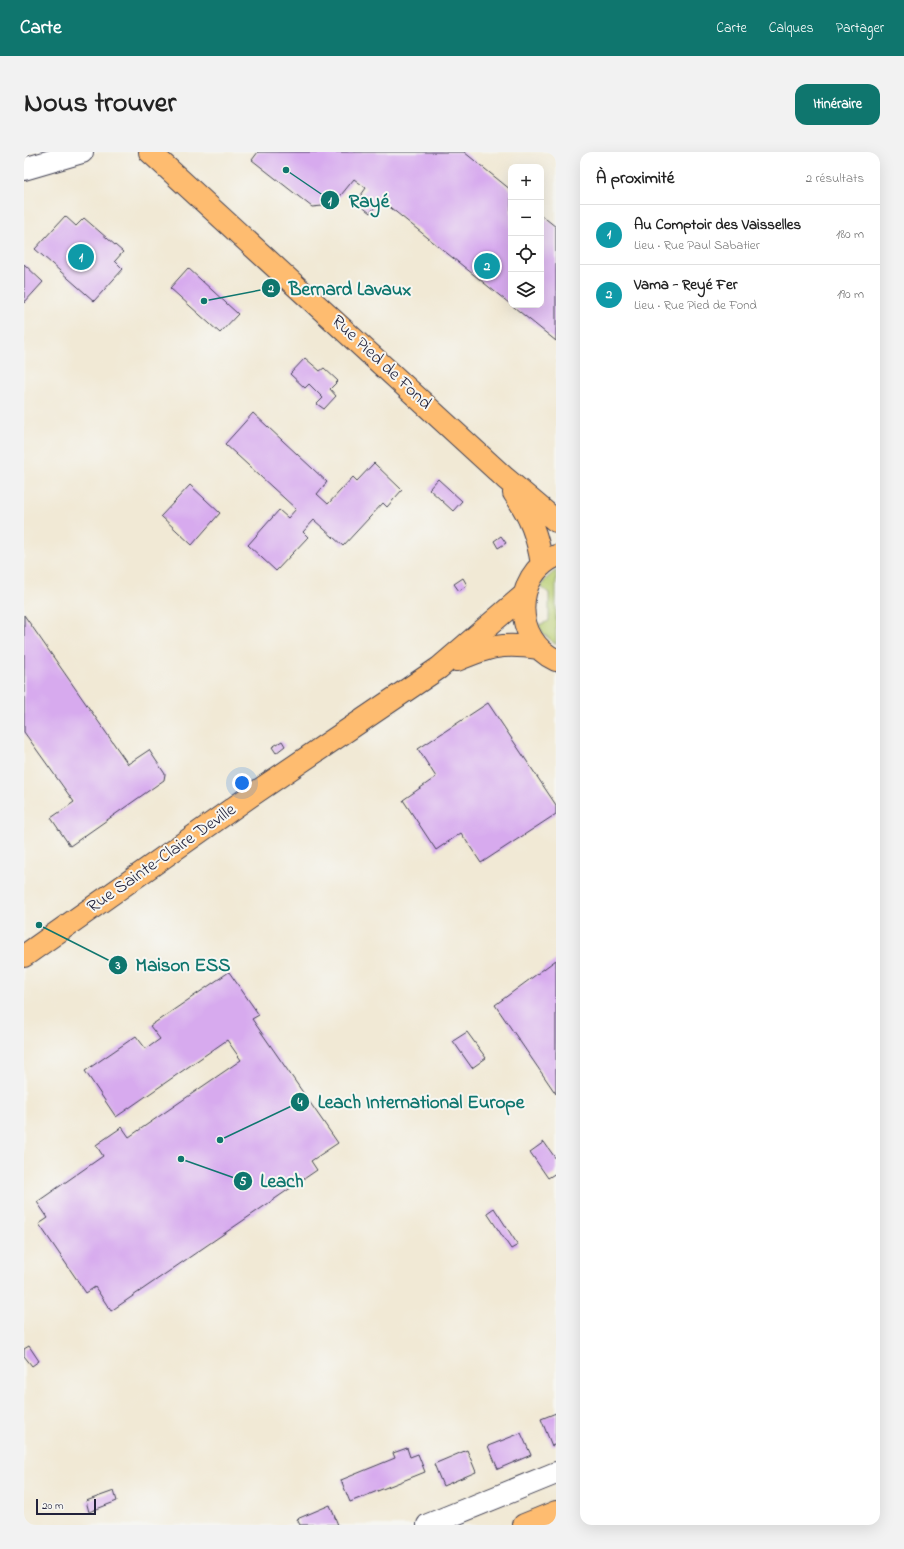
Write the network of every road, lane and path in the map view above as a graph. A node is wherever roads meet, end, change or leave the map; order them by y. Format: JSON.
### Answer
{"nodes":[{"id":1,"x":82,"y":152,"type":"edge"},
{"id":2,"x":150,"y":152,"type":"edge"},
{"id":3,"x":24,"y":169,"type":"edge"},
{"id":4,"x":505,"y":478,"type":"junction"},
{"id":5,"x":556,"y":521,"type":"edge"},
{"id":6,"x":549,"y":561,"type":"edge"},
{"id":7,"x":524,"y":595,"type":"junction"},
{"id":8,"x":547,"y":654,"type":"edge"},
{"id":9,"x":439,"y":668,"type":"junction"},
{"id":10,"x":24,"y":956,"type":"edge"},
{"id":11,"x":556,"y":1473,"type":"edge"},
{"id":12,"x":556,"y":1512,"type":"edge"},
{"id":13,"x":428,"y":1525,"type":"edge"},
{"id":14,"x":524,"y":1525,"type":"edge"}],
"edges":[{"from":1,"to":3,"type":"street"},
{"from":2,"to":4,"type":"main road","name":"Rue Pied de Fond"},
{"from":4,"to":5,"type":"main road","name":"Rue Pied de Fond"},
{"from":4,"to":6,"type":"main road","name":"Rue Pied de Fond"},
{"from":6,"to":7,"type":"main road"},
{"from":7,"to":8,"type":"main road"},
{"from":7,"to":9,"type":"main road","name":"Rue Sainte-Claire Deville"},
{"from":8,"to":9,"type":"main road","name":"Rue Sainte-Claire Deville"},
{"from":9,"to":10,"type":"main road","name":"Rue Sainte-Claire Deville"},
{"from":11,"to":13,"type":"street"},
{"from":12,"to":14,"type":"main road"}]}
